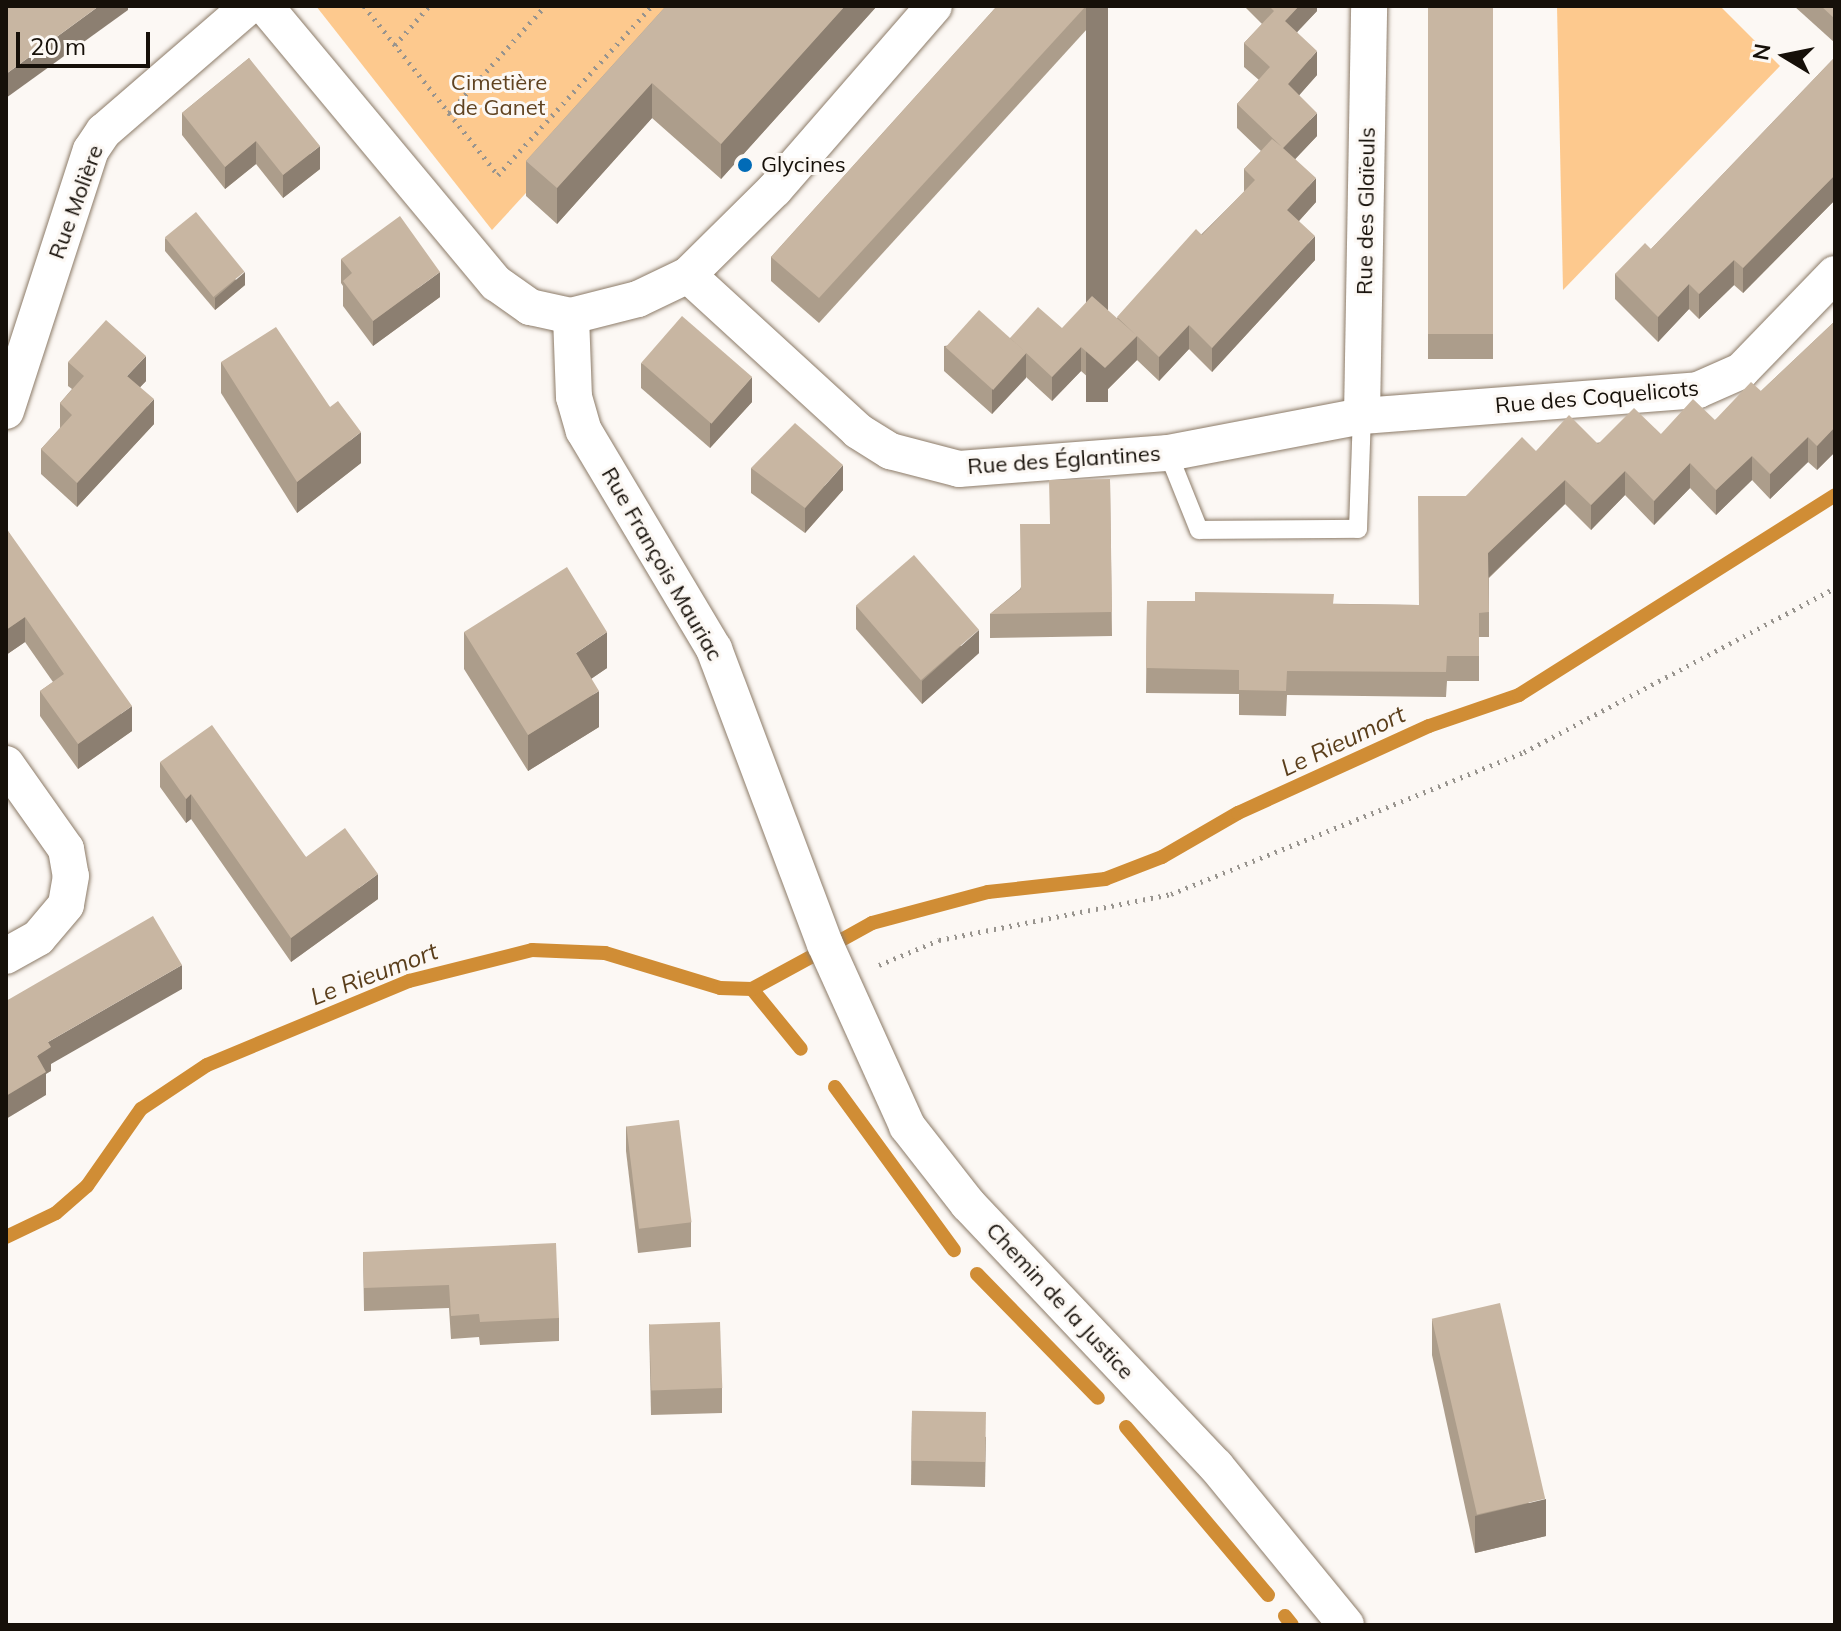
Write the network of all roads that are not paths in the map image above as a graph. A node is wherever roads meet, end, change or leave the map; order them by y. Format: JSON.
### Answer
{"nodes":[{"id":1,"x":249,"y":6,"type":"edge"},
{"id":2,"x":265,"y":6,"type":"edge"},
{"id":3,"x":934,"y":6,"type":"edge"},
{"id":4,"x":1369,"y":6,"type":"edge"},
{"id":5,"x":1835,"y":274,"type":"edge"},
{"id":6,"x":688,"y":275,"type":"junction"},
{"id":7,"x":571,"y":316,"type":"junction"},
{"id":8,"x":6,"y":411,"type":"edge"},
{"id":9,"x":1362,"y":416,"type":"junction"},
{"id":10,"x":1168,"y":453,"type":"junction"},
{"id":11,"x":6,"y":764,"type":"edge"},
{"id":12,"x":825,"y":944,"type":"joint"},
{"id":13,"x":6,"y":956,"type":"edge"},
{"id":14,"x":1346,"y":1625,"type":"edge"}],
"edges":[{"from":1,"to":8,"type":"street","name":"Rue Molière"},
{"from":2,"to":7,"type":"street"},
{"from":3,"to":6,"type":"street"},
{"from":4,"to":9,"type":"street","name":"Rue des Glaïeuls"},
{"from":5,"to":9,"type":"street","name":"Rue des Coquelicots"},
{"from":6,"to":7,"type":"street"},
{"from":6,"to":10,"type":"street","name":"Rue des Églantines"},
{"from":7,"to":12,"type":"street","name":"Rue François Mauriac"},
{"from":9,"to":10,"type":"street","name":"Rue des Églantines"},
{"from":9,"to":10,"type":"lane"},
{"from":11,"to":13,"type":"street"},
{"from":12,"to":14,"type":"street","name":"Chemin de la Justice"}]}
